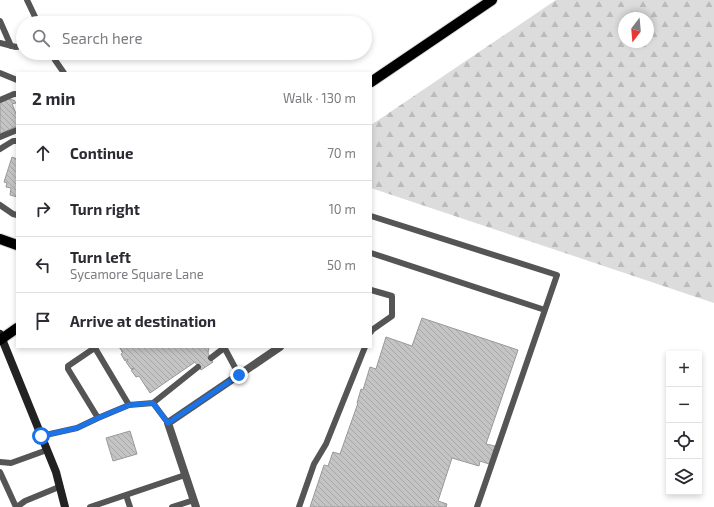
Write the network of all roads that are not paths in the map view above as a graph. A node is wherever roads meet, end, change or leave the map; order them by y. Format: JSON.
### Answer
{"nodes":[{"id":1,"x":28,"y":0,"type":"edge"},
{"id":2,"x":492,"y":0,"type":"edge"},
{"id":3,"x":35,"y":16,"type":"edge"},
{"id":4,"x":0,"y":21,"type":"edge"},
{"id":5,"x":0,"y":43,"type":"edge"},
{"id":6,"x":11,"y":46,"type":"junction"},
{"id":7,"x":16,"y":47,"type":"edge"},
{"id":8,"x":55,"y":60,"type":"edge"},
{"id":9,"x":63,"y":72,"type":"edge"},
{"id":10,"x":0,"y":74,"type":"edge"},
{"id":11,"x":16,"y":80,"type":"edge"},
{"id":12,"x":372,"y":81,"type":"edge"},
{"id":13,"x":16,"y":94,"type":"edge"},
{"id":14,"x":0,"y":100,"type":"edge"},
{"id":15,"x":16,"y":130,"type":"edge"},
{"id":16,"x":0,"y":136,"type":"edge"},
{"id":17,"x":16,"y":141,"type":"edge"},
{"id":18,"x":0,"y":149,"type":"edge"},
{"id":19,"x":0,"y":205,"type":"edge"},
{"id":20,"x":16,"y":215,"type":"edge"},
{"id":21,"x":372,"y":216,"type":"edge"},
{"id":22,"x":0,"y":238,"type":"edge"},
{"id":23,"x":16,"y":245,"type":"edge"},
{"id":24,"x":372,"y":254,"type":"edge"},
{"id":25,"x":372,"y":290,"type":"edge"},
{"id":26,"x":545,"y":310,"type":"junction"},
{"id":27,"x":16,"y":329,"type":"edge"},
{"id":28,"x":372,"y":330,"type":"edge"},
{"id":29,"x":1,"y":337,"type":"edge"},
{"id":30,"x":94,"y":348,"type":"edge"},
{"id":31,"x":96,"y":348,"type":"edge"},
{"id":32,"x":224,"y":348,"type":"edge"},
{"id":33,"x":279,"y":348,"type":"edge"},
{"id":34,"x":365,"y":348,"type":"edge"},
{"id":35,"x":211,"y":358,"type":"dead end"},
{"id":36,"x":198,"y":367,"type":"dead end"},
{"id":37,"x":239,"y":375,"type":"junction"},
{"id":38,"x":153,"y":403,"type":"junction"},
{"id":39,"x":129,"y":405,"type":"junction"},
{"id":40,"x":98,"y":418,"type":"junction"},
{"id":41,"x":168,"y":423,"type":"junction"},
{"id":42,"x":41,"y":436,"type":"junction"},
{"id":43,"x":47,"y":450,"type":"junction"},
{"id":44,"x":0,"y":462,"type":"edge"},
{"id":45,"x":0,"y":472,"type":"edge"},
{"id":46,"x":186,"y":475,"type":"junction"},
{"id":47,"x":60,"y":487,"type":"junction"},
{"id":48,"x":126,"y":495,"type":"junction"},
{"id":49,"x":195,"y":503,"type":"edge"},
{"id":50,"x":16,"y":507,"type":"edge"},
{"id":51,"x":65,"y":507,"type":"edge"},
{"id":52,"x":90,"y":507,"type":"edge"},
{"id":53,"x":130,"y":507,"type":"edge"},
{"id":54,"x":172,"y":507,"type":"edge"},
{"id":55,"x":299,"y":507,"type":"edge"},
{"id":56,"x":477,"y":507,"type":"edge"}],
"edges":[{"from":1,"to":3,"type":"lane"},
{"from":2,"to":12,"type":"main road"},
{"from":4,"to":6,"type":"lane"},
{"from":5,"to":6,"type":"lane"},
{"from":6,"to":7,"type":"lane"},
{"from":8,"to":9,"type":"lane"},
{"from":10,"to":11,"type":"lane"},
{"from":13,"to":14,"type":"lane"},
{"from":15,"to":16,"type":"lane"},
{"from":17,"to":18,"type":"lane"},
{"from":19,"to":20,"type":"lane"},
{"from":21,"to":26,"type":"lane"},
{"from":22,"to":23,"type":"main road"},
{"from":24,"to":26,"type":"lane"},
{"from":25,"to":28,"type":"lane"},
{"from":26,"to":56,"type":"lane"},
{"from":27,"to":29,"type":"main road"},
{"from":29,"to":42,"type":"main road"},
{"from":30,"to":40,"type":"lane"},
{"from":31,"to":39,"type":"lane"},
{"from":32,"to":35,"type":"lane"},
{"from":32,"to":37,"type":"lane"},
{"from":33,"to":37,"type":"street"},
{"from":34,"to":55,"type":"lane"},
{"from":36,"to":38,"type":"lane"},
{"from":37,"to":41,"type":"street"},
{"from":38,"to":39,"type":"lane"},
{"from":38,"to":41,"type":"lane"},
{"from":39,"to":40,"type":"lane"},
{"from":40,"to":42,"type":"lane"},
{"from":41,"to":46,"type":"street"},
{"from":42,"to":43,"type":"main road"},
{"from":43,"to":44,"type":"lane"},
{"from":43,"to":47,"type":"main road"},
{"from":45,"to":50,"type":"lane"},
{"from":46,"to":48,"type":"lane"},
{"from":46,"to":49,"type":"street"},
{"from":47,"to":50,"type":"lane"},
{"from":47,"to":51,"type":"main road"},
{"from":48,"to":52,"type":"lane"},
{"from":48,"to":53,"type":"lane"},
{"from":49,"to":54,"type":"lane"}]}
